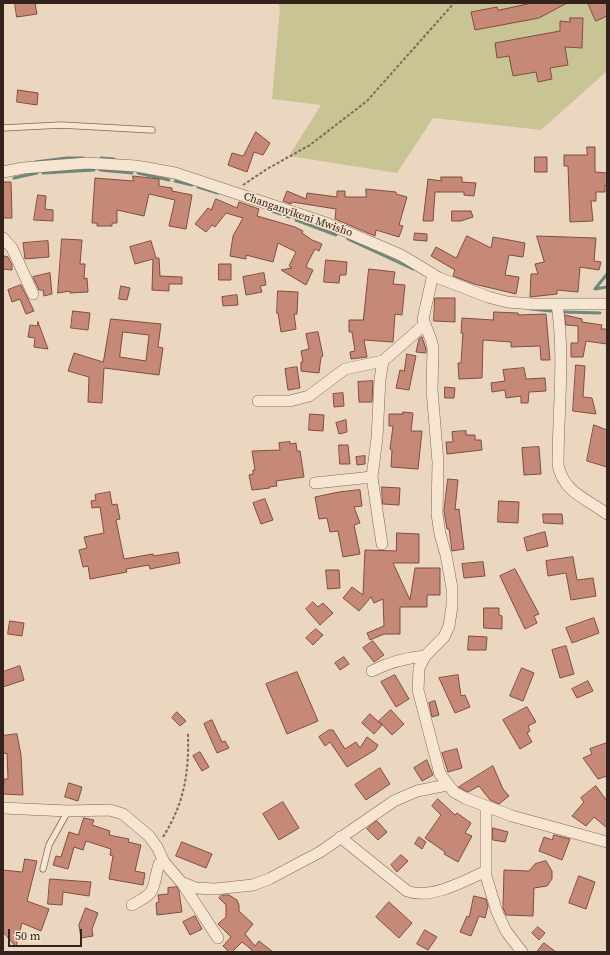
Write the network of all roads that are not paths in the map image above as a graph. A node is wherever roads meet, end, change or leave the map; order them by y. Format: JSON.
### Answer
{"nodes":[{"id":1,"x":3,"y":128,"type":"edge"},
{"id":2,"x":152,"y":130,"type":"dead end"},
{"id":3,"x":3,"y":172,"type":"edge"},
{"id":4,"x":3,"y":238,"type":"edge"},
{"id":5,"x":433,"y":274,"type":"junction"},
{"id":6,"x":33,"y":294,"type":"dead end"},
{"id":7,"x":557,"y":304,"type":"junction"},
{"id":8,"x":607,"y":304,"type":"edge"},
{"id":9,"x":424,"y":325,"type":"junction"},
{"id":10,"x":383,"y":361,"type":"junction"},
{"id":11,"x":258,"y":401,"type":"dead end"},
{"id":12,"x":372,"y":477,"type":"junction"},
{"id":13,"x":315,"y":484,"type":"dead end"},
{"id":14,"x":607,"y":514,"type":"edge"},
{"id":15,"x":382,"y":544,"type":"dead end"},
{"id":16,"x":425,"y":656,"type":"junction"},
{"id":17,"x":372,"y":671,"type":"dead end"},
{"id":18,"x":447,"y":785,"type":"junction"},
{"id":19,"x":486,"y":806,"type":"junction"},
{"id":20,"x":3,"y":808,"type":"edge"},
{"id":21,"x":68,"y":811,"type":"junction"},
{"id":22,"x":340,"y":837,"type":"junction"},
{"id":23,"x":607,"y":842,"type":"edge"},
{"id":24,"x":164,"y":862,"type":"junction"},
{"id":25,"x":43,"y":869,"type":"dead end"},
{"id":26,"x":486,"y":871,"type":"junction"},
{"id":27,"x":181,"y":882,"type":"junction"},
{"id":28,"x":132,"y":905,"type":"dead end"},
{"id":29,"x":218,"y":938,"type":"dead end"},
{"id":30,"x":522,"y":952,"type":"edge"}],
"edges":[{"from":1,"to":2,"type":"lane"},
{"from":3,"to":5,"type":"street","name":"Changanyikeni Mwisho"},
{"from":4,"to":6,"type":"street"},
{"from":5,"to":7,"type":"street","name":"Changanyikeni Mwisho"},
{"from":5,"to":9,"type":"street"},
{"from":7,"to":8,"type":"street","name":"Changanyikeni Mwisho"},
{"from":7,"to":14,"type":"street"},
{"from":9,"to":10,"type":"street"},
{"from":9,"to":16,"type":"street"},
{"from":10,"to":11,"type":"street"},
{"from":10,"to":12,"type":"street"},
{"from":12,"to":13,"type":"street"},
{"from":12,"to":15,"type":"street"},
{"from":16,"to":17,"type":"street"},
{"from":16,"to":18,"type":"street"},
{"from":18,"to":19,"type":"street"},
{"from":18,"to":22,"type":"street"},
{"from":19,"to":23,"type":"street"},
{"from":19,"to":26,"type":"street"},
{"from":20,"to":21,"type":"street"},
{"from":21,"to":24,"type":"street"},
{"from":21,"to":25,"type":"lane"},
{"from":22,"to":26,"type":"street"},
{"from":22,"to":27,"type":"street"},
{"from":24,"to":27,"type":"street"},
{"from":24,"to":28,"type":"street"},
{"from":26,"to":30,"type":"street"},
{"from":27,"to":29,"type":"street"}]}
